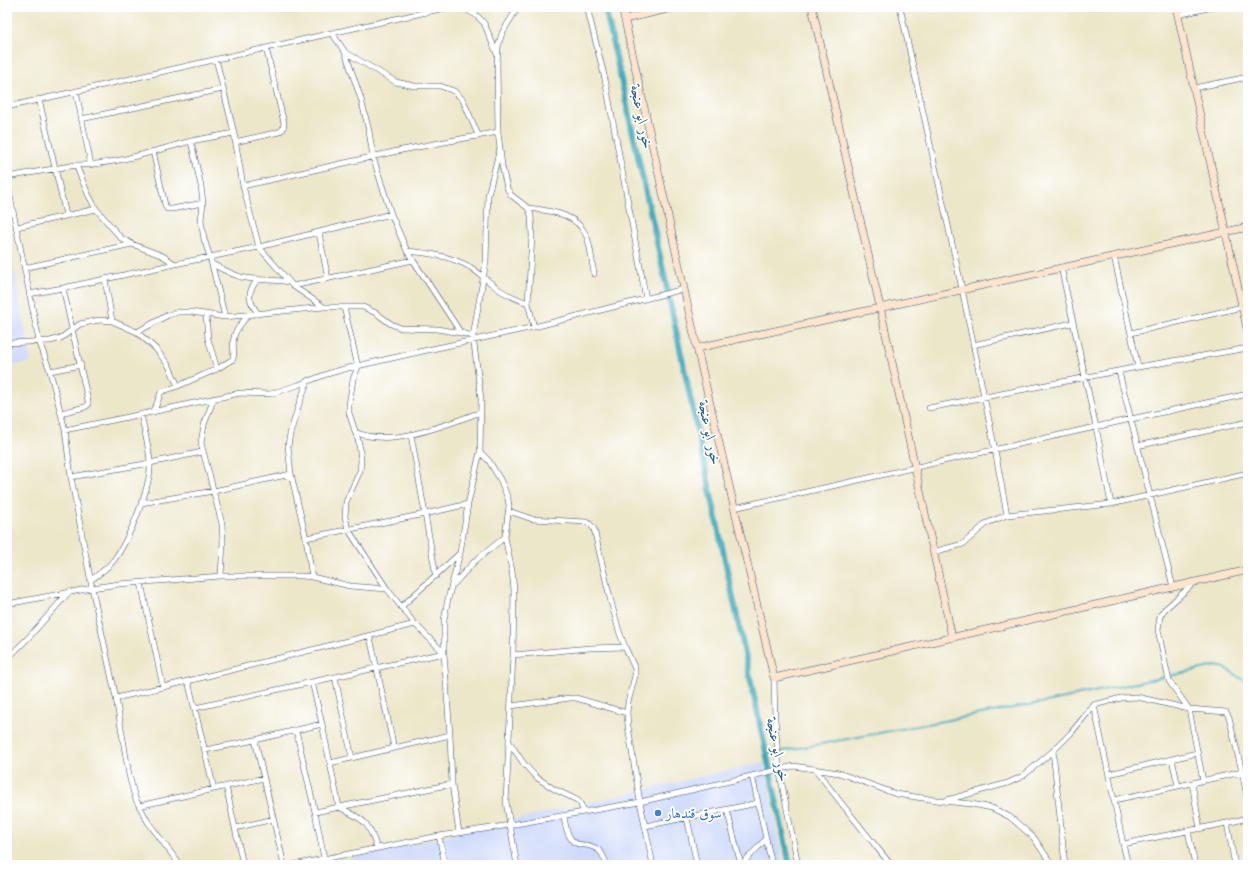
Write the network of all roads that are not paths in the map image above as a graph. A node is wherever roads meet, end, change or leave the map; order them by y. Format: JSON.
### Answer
{"nodes":[{"id":1,"x":449,"y":7,"type":"edge"},
{"id":2,"x":462,"y":7,"type":"edge"},
{"id":3,"x":518,"y":7,"type":"edge"},
{"id":4,"x":587,"y":7,"type":"edge"},
{"id":5,"x":622,"y":7,"type":"edge"},
{"id":6,"x":676,"y":7,"type":"edge"},
{"id":7,"x":812,"y":7,"type":"edge"},
{"id":8,"x":900,"y":7,"type":"edge"},
{"id":9,"x":1212,"y":7,"type":"edge"},
{"id":10,"x":1177,"y":11,"type":"edge"},
{"id":11,"x":625,"y":19,"type":"junction"},
{"id":12,"x":332,"y":33,"type":"junction"},
{"id":13,"x":266,"y":48,"type":"junction"},
{"id":14,"x":345,"y":52,"type":"junction"},
{"id":15,"x":498,"y":57,"type":"junction"},
{"id":16,"x":216,"y":59,"type":"junction"},
{"id":17,"x":1248,"y":77,"type":"edge"},
{"id":18,"x":1194,"y":88,"type":"junction"},
{"id":19,"x":223,"y":89,"type":"junction"},
{"id":20,"x":76,"y":91,"type":"junction"},
{"id":21,"x":39,"y":99,"type":"junction"},
{"id":22,"x":7,"y":107,"type":"edge"},
{"id":23,"x":82,"y":119,"type":"junction"},
{"id":24,"x":498,"y":132,"type":"junction"},
{"id":25,"x":234,"y":133,"type":"junction"},
{"id":26,"x":478,"y":135,"type":"junction"},
{"id":27,"x":191,"y":142,"type":"junction"},
{"id":28,"x":235,"y":142,"type":"junction"},
{"id":29,"x":500,"y":148,"type":"junction"},
{"id":30,"x":153,"y":151,"type":"junction"},
{"id":31,"x":373,"y":157,"type":"junction"},
{"id":32,"x":76,"y":165,"type":"junction"},
{"id":33,"x":91,"y":165,"type":"junction"},
{"id":34,"x":54,"y":168,"type":"junction"},
{"id":35,"x":7,"y":177,"type":"edge"},
{"id":36,"x":7,"y":181,"type":"edge"},
{"id":37,"x":243,"y":186,"type":"junction"},
{"id":38,"x":203,"y":203,"type":"junction"},
{"id":39,"x":528,"y":208,"type":"junction"},
{"id":40,"x":96,"y":209,"type":"junction"},
{"id":41,"x":390,"y":214,"type":"junction"},
{"id":42,"x":66,"y":215,"type":"junction"},
{"id":43,"x":1248,"y":226,"type":"edge"},
{"id":44,"x":17,"y":227,"type":"junction"},
{"id":45,"x":1226,"y":232,"type":"junction"},
{"id":46,"x":319,"y":233,"type":"junction"},
{"id":47,"x":132,"y":244,"type":"junction"},
{"id":48,"x":259,"y":247,"type":"junction"},
{"id":49,"x":407,"y":251,"type":"junction"},
{"id":50,"x":1114,"y":256,"type":"junction"},
{"id":51,"x":210,"y":257,"type":"junction"},
{"id":52,"x":413,"y":260,"type":"junction"},
{"id":53,"x":175,"y":264,"type":"junction"},
{"id":54,"x":212,"y":264,"type":"junction"},
{"id":55,"x":1061,"y":267,"type":"junction"},
{"id":56,"x":24,"y":268,"type":"junction"},
{"id":57,"x":594,"y":274,"type":"dead end"},
{"id":58,"x":483,"y":277,"type":"junction"},
{"id":59,"x":105,"y":279,"type":"junction"},
{"id":60,"x":258,"y":279,"type":"junction"},
{"id":61,"x":328,"y":279,"type":"junction"},
{"id":62,"x":289,"y":282,"type":"junction"},
{"id":63,"x":293,"y":286,"type":"junction"},
{"id":64,"x":63,"y":288,"type":"junction"},
{"id":65,"x":684,"y":289,"type":"junction"},
{"id":66,"x":962,"y":289,"type":"junction"},
{"id":67,"x":29,"y":294,"type":"junction"},
{"id":68,"x":646,"y":299,"type":"junction"},
{"id":69,"x":528,"y":302,"type":"junction"},
{"id":70,"x":324,"y":307,"type":"junction"},
{"id":71,"x":344,"y":307,"type":"junction"},
{"id":72,"x":880,"y":307,"type":"junction"},
{"id":73,"x":1244,"y":308,"type":"edge"},
{"id":74,"x":258,"y":314,"type":"junction"},
{"id":75,"x":206,"y":315,"type":"junction"},
{"id":76,"x":247,"y":316,"type":"junction"},
{"id":77,"x":225,"y":317,"type":"junction"},
{"id":78,"x":112,"y":321,"type":"junction"},
{"id":79,"x":1072,"y":323,"type":"junction"},
{"id":80,"x":534,"y":327,"type":"junction"},
{"id":81,"x":73,"y":330,"type":"junction"},
{"id":82,"x":137,"y":332,"type":"junction"},
{"id":83,"x":1131,"y":332,"type":"junction"},
{"id":84,"x":461,"y":333,"type":"junction"},
{"id":85,"x":1248,"y":333,"type":"edge"},
{"id":86,"x":473,"y":339,"type":"junction"},
{"id":87,"x":39,"y":341,"type":"junction"},
{"id":88,"x":7,"y":343,"type":"edge"},
{"id":89,"x":973,"y":345,"type":"junction"},
{"id":90,"x":697,"y":348,"type":"junction"},
{"id":91,"x":1248,"y":348,"type":"edge"},
{"id":92,"x":81,"y":365,"type":"junction"},
{"id":93,"x":358,"y":367,"type":"junction"},
{"id":94,"x":1138,"y":368,"type":"junction"},
{"id":95,"x":217,"y":369,"type":"junction"},
{"id":96,"x":50,"y":371,"type":"junction"},
{"id":97,"x":1119,"y":372,"type":"junction"},
{"id":98,"x":1084,"y":378,"type":"junction"},
{"id":99,"x":308,"y":380,"type":"junction"},
{"id":100,"x":178,"y":386,"type":"junction"},
{"id":101,"x":1248,"y":394,"type":"edge"},
{"id":102,"x":984,"y":397,"type":"junction"},
{"id":103,"x":214,"y":398,"type":"junction"},
{"id":104,"x":929,"y":408,"type":"dead end"},
{"id":105,"x":152,"y":412,"type":"junction"},
{"id":106,"x":481,"y":412,"type":"junction"},
{"id":107,"x":61,"y":413,"type":"junction"},
{"id":108,"x":141,"y":414,"type":"junction"},
{"id":109,"x":1130,"y":418,"type":"junction"},
{"id":110,"x":1248,"y":422,"type":"edge"},
{"id":111,"x":1096,"y":427,"type":"junction"},
{"id":112,"x":65,"y":430,"type":"junction"},
{"id":113,"x":355,"y":432,"type":"junction"},
{"id":114,"x":411,"y":435,"type":"junction"},
{"id":115,"x":1137,"y":446,"type":"junction"},
{"id":116,"x":995,"y":450,"type":"junction"},
{"id":117,"x":202,"y":452,"type":"junction"},
{"id":118,"x":480,"y":452,"type":"junction"},
{"id":119,"x":150,"y":464,"type":"junction"},
{"id":120,"x":915,"y":468,"type":"junction"},
{"id":121,"x":1248,"y":473,"type":"edge"},
{"id":122,"x":291,"y":474,"type":"junction"},
{"id":123,"x":71,"y":477,"type":"junction"},
{"id":124,"x":214,"y":491,"type":"junction"},
{"id":125,"x":1150,"y":495,"type":"junction"},
{"id":126,"x":141,"y":503,"type":"junction"},
{"id":127,"x":468,"y":504,"type":"junction"},
{"id":128,"x":1111,"y":504,"type":"junction"},
{"id":129,"x":734,"y":508,"type":"junction"},
{"id":130,"x":509,"y":511,"type":"junction"},
{"id":131,"x":425,"y":514,"type":"junction"},
{"id":132,"x":1007,"y":515,"type":"junction"},
{"id":133,"x":348,"y":529,"type":"junction"},
{"id":134,"x":505,"y":537,"type":"junction"},
{"id":135,"x":306,"y":538,"type":"junction"},
{"id":136,"x":933,"y":552,"type":"junction"},
{"id":137,"x":460,"y":553,"type":"junction"},
{"id":138,"x":1248,"y":570,"type":"edge"},
{"id":139,"x":220,"y":576,"type":"junction"},
{"id":140,"x":436,"y":576,"type":"junction"},
{"id":141,"x":312,"y":577,"type":"junction"},
{"id":142,"x":91,"y":580,"type":"junction"},
{"id":143,"x":1195,"y":582,"type":"junction"},
{"id":144,"x":141,"y":583,"type":"junction"},
{"id":145,"x":1173,"y":587,"type":"junction"},
{"id":146,"x":92,"y":588,"type":"junction"},
{"id":147,"x":451,"y":588,"type":"junction"},
{"id":148,"x":387,"y":589,"type":"junction"},
{"id":149,"x":69,"y":592,"type":"junction"},
{"id":150,"x":7,"y":604,"type":"edge"},
{"id":151,"x":401,"y":607,"type":"junction"},
{"id":152,"x":415,"y":624,"type":"junction"},
{"id":153,"x":370,"y":637,"type":"junction"},
{"id":154,"x":952,"y":637,"type":"junction"},
{"id":155,"x":624,"y":647,"type":"junction"},
{"id":156,"x":444,"y":653,"type":"junction"},
{"id":157,"x":513,"y":655,"type":"junction"},
{"id":158,"x":7,"y":659,"type":"edge"},
{"id":159,"x":376,"y":668,"type":"junction"},
{"id":160,"x":335,"y":677,"type":"junction"},
{"id":161,"x":774,"y":678,"type":"junction"},
{"id":162,"x":188,"y":681,"type":"junction"},
{"id":163,"x":312,"y":682,"type":"junction"},
{"id":164,"x":163,"y":687,"type":"junction"},
{"id":165,"x":116,"y":698,"type":"junction"},
{"id":166,"x":1094,"y":705,"type":"junction"},
{"id":167,"x":511,"y":706,"type":"junction"},
{"id":168,"x":195,"y":708,"type":"junction"},
{"id":169,"x":1190,"y":709,"type":"junction"},
{"id":170,"x":627,"y":713,"type":"junction"},
{"id":171,"x":322,"y":724,"type":"junction"},
{"id":172,"x":296,"y":730,"type":"junction"},
{"id":173,"x":450,"y":735,"type":"junction"},
{"id":174,"x":255,"y":740,"type":"junction"},
{"id":175,"x":509,"y":742,"type":"junction"},
{"id":176,"x":394,"y":748,"type":"junction"},
{"id":177,"x":205,"y":750,"type":"junction"},
{"id":178,"x":1053,"y":751,"type":"junction"},
{"id":179,"x":1197,"y":754,"type":"junction"},
{"id":180,"x":352,"y":758,"type":"junction"},
{"id":181,"x":1172,"y":759,"type":"junction"},
{"id":182,"x":330,"y":763,"type":"junction"},
{"id":183,"x":777,"y":769,"type":"junction"},
{"id":184,"x":815,"y":769,"type":"junction"},
{"id":185,"x":1248,"y":771,"type":"edge"},
{"id":186,"x":1242,"y":772,"type":"junction"},
{"id":187,"x":1109,"y":774,"type":"junction"},
{"id":188,"x":752,"y":776,"type":"junction"},
{"id":189,"x":264,"y":778,"type":"junction"},
{"id":190,"x":1203,"y":781,"type":"junction"},
{"id":191,"x":1192,"y":783,"type":"junction"},
{"id":192,"x":452,"y":784,"type":"junction"},
{"id":193,"x":226,"y":786,"type":"junction"},
{"id":194,"x":1178,"y":786,"type":"junction"},
{"id":195,"x":214,"y":789,"type":"junction"},
{"id":196,"x":1114,"y":800,"type":"junction"},
{"id":197,"x":943,"y":801,"type":"junction"},
{"id":198,"x":640,"y":802,"type":"junction"},
{"id":199,"x":1248,"y":802,"type":"edge"},
{"id":200,"x":758,"y":803,"type":"junction"},
{"id":201,"x":139,"y":806,"type":"junction"},
{"id":202,"x":339,"y":807,"type":"junction"},
{"id":203,"x":727,"y":810,"type":"junction"},
{"id":204,"x":315,"y":812,"type":"junction"},
{"id":205,"x":584,"y":812,"type":"junction"},
{"id":206,"x":564,"y":816,"type":"junction"},
{"id":207,"x":687,"y":818,"type":"junction"},
{"id":208,"x":1248,"y":818,"type":"edge"},
{"id":209,"x":274,"y":819,"type":"junction"},
{"id":210,"x":1227,"y":823,"type":"junction"},
{"id":211,"x":510,"y":825,"type":"junction"},
{"id":212,"x":645,"y":826,"type":"junction"},
{"id":213,"x":235,"y":828,"type":"junction"},
{"id":214,"x":1200,"y":828,"type":"junction"},
{"id":215,"x":1188,"y":831,"type":"junction"},
{"id":216,"x":459,"y":833,"type":"junction"},
{"id":217,"x":439,"y":836,"type":"junction"},
{"id":218,"x":766,"y":839,"type":"junction"},
{"id":219,"x":1123,"y":844,"type":"junction"},
{"id":220,"x":377,"y":848,"type":"junction"},
{"id":221,"x":324,"y":858,"type":"junction"},
{"id":222,"x":180,"y":865,"type":"edge"},
{"id":223,"x":243,"y":865,"type":"edge"},
{"id":224,"x":284,"y":865,"type":"edge"},
{"id":225,"x":293,"y":865,"type":"edge"},
{"id":226,"x":445,"y":865,"type":"edge"},
{"id":227,"x":517,"y":865,"type":"edge"},
{"id":228,"x":607,"y":865,"type":"edge"},
{"id":229,"x":654,"y":865,"type":"edge"},
{"id":230,"x":697,"y":865,"type":"edge"},
{"id":231,"x":741,"y":865,"type":"edge"},
{"id":232,"x":772,"y":865,"type":"edge"},
{"id":233,"x":798,"y":865,"type":"edge"},
{"id":234,"x":891,"y":865,"type":"edge"},
{"id":235,"x":1052,"y":865,"type":"edge"},
{"id":236,"x":1065,"y":865,"type":"edge"},
{"id":237,"x":1128,"y":865,"type":"edge"},
{"id":238,"x":1195,"y":865,"type":"edge"},
{"id":239,"x":1235,"y":865,"type":"edge"}],
"edges":[{"from":1,"to":12,"type":"street"},
{"from":2,"to":15,"type":"street"},
{"from":3,"to":15,"type":"street"},
{"from":4,"to":68,"type":"street"},
{"from":5,"to":11,"type":"street"},
{"from":6,"to":11,"type":"street"},
{"from":7,"to":72,"type":"street"},
{"from":8,"to":66,"type":"street"},
{"from":9,"to":10,"type":"street"},
{"from":10,"to":18,"type":"street"},
{"from":11,"to":65,"type":"street"},
{"from":12,"to":13,"type":"street"},
{"from":12,"to":14,"type":"street"},
{"from":13,"to":16,"type":"street"},
{"from":13,"to":28,"type":"street"},
{"from":14,"to":26,"type":"street"},
{"from":14,"to":31,"type":"street"},
{"from":15,"to":24,"type":"street"},
{"from":16,"to":19,"type":"street"},
{"from":16,"to":20,"type":"street"},
{"from":17,"to":18,"type":"street"},
{"from":18,"to":45,"type":"street"},
{"from":19,"to":23,"type":"street"},
{"from":19,"to":25,"type":"street"},
{"from":20,"to":21,"type":"street"},
{"from":20,"to":23,"type":"street"},
{"from":21,"to":22,"type":"street"},
{"from":21,"to":34,"type":"street"},
{"from":23,"to":33,"type":"street"},
{"from":24,"to":26,"type":"street"},
{"from":24,"to":29,"type":"street"},
{"from":25,"to":27,"type":"street"},
{"from":25,"to":28,"type":"street"},
{"from":26,"to":31,"type":"street"},
{"from":27,"to":30,"type":"street"},
{"from":27,"to":38,"type":"street"},
{"from":28,"to":37,"type":"street"},
{"from":29,"to":39,"type":"street"},
{"from":29,"to":58,"type":"street"},
{"from":30,"to":33,"type":"street"},
{"from":30,"to":38,"type":"street"},
{"from":31,"to":37,"type":"street"},
{"from":31,"to":41,"type":"street"},
{"from":32,"to":33,"type":"street"},
{"from":32,"to":34,"type":"street"},
{"from":32,"to":40,"type":"street"},
{"from":34,"to":35,"type":"street"},
{"from":34,"to":42,"type":"street"},
{"from":36,"to":44,"type":"street"},
{"from":37,"to":48,"type":"street"},
{"from":38,"to":51,"type":"street"},
{"from":39,"to":57,"type":"street"},
{"from":39,"to":69,"type":"street"},
{"from":40,"to":42,"type":"street"},
{"from":40,"to":47,"type":"street"},
{"from":41,"to":46,"type":"street"},
{"from":41,"to":49,"type":"street"},
{"from":42,"to":44,"type":"street"},
{"from":43,"to":45,"type":"street"},
{"from":44,"to":56,"type":"street"},
{"from":45,"to":50,"type":"street"},
{"from":45,"to":73,"type":"street"},
{"from":46,"to":48,"type":"street"},
{"from":46,"to":61,"type":"street"},
{"from":47,"to":53,"type":"street"},
{"from":47,"to":56,"type":"street"},
{"from":48,"to":51,"type":"street"},
{"from":48,"to":62,"type":"street"},
{"from":49,"to":52,"type":"street"},
{"from":49,"to":58,"type":"street"},
{"from":50,"to":55,"type":"street"},
{"from":50,"to":83,"type":"street"},
{"from":51,"to":53,"type":"street"},
{"from":51,"to":54,"type":"street"},
{"from":52,"to":61,"type":"street"},
{"from":52,"to":84,"type":"street"},
{"from":53,"to":59,"type":"street"},
{"from":54,"to":60,"type":"street"},
{"from":54,"to":77,"type":"street"},
{"from":55,"to":66,"type":"street"},
{"from":55,"to":79,"type":"street"},
{"from":56,"to":67,"type":"street"},
{"from":58,"to":69,"type":"street"},
{"from":58,"to":86,"type":"street"},
{"from":59,"to":64,"type":"street"},
{"from":59,"to":78,"type":"street"},
{"from":60,"to":62,"type":"street"},
{"from":60,"to":74,"type":"street"},
{"from":61,"to":63,"type":"street"},
{"from":62,"to":63,"type":"street"},
{"from":63,"to":70,"type":"street"},
{"from":64,"to":67,"type":"street"},
{"from":64,"to":81,"type":"street"},
{"from":65,"to":68,"type":"street"},
{"from":65,"to":90,"type":"street"},
{"from":66,"to":72,"type":"street"},
{"from":66,"to":89,"type":"street"},
{"from":67,"to":87,"type":"street"},
{"from":68,"to":80,"type":"street"},
{"from":69,"to":80,"type":"street"},
{"from":70,"to":71,"type":"street"},
{"from":70,"to":74,"type":"street"},
{"from":71,"to":84,"type":"street"},
{"from":71,"to":93,"type":"street"},
{"from":72,"to":90,"type":"street"},
{"from":72,"to":120,"type":"street"},
{"from":73,"to":83,"type":"street"},
{"from":73,"to":85,"type":"street"},
{"from":74,"to":76,"type":"street"},
{"from":75,"to":77,"type":"street"},
{"from":75,"to":82,"type":"street"},
{"from":75,"to":95,"type":"street"},
{"from":76,"to":77,"type":"street"},
{"from":76,"to":95,"type":"street"},
{"from":78,"to":81,"type":"street"},
{"from":78,"to":82,"type":"street"},
{"from":79,"to":89,"type":"street"},
{"from":79,"to":98,"type":"street"},
{"from":80,"to":86,"type":"street"},
{"from":81,"to":87,"type":"street"},
{"from":81,"to":92,"type":"street"},
{"from":82,"to":100,"type":"street"},
{"from":83,"to":94,"type":"street"},
{"from":84,"to":86,"type":"street"},
{"from":86,"to":93,"type":"street"},
{"from":86,"to":106,"type":"street"},
{"from":87,"to":88,"type":"street"},
{"from":87,"to":96,"type":"street"},
{"from":89,"to":102,"type":"street"},
{"from":90,"to":129,"type":"street"},
{"from":91,"to":94,"type":"street"},
{"from":92,"to":96,"type":"street"},
{"from":92,"to":107,"type":"street"},
{"from":93,"to":99,"type":"street"},
{"from":93,"to":113,"type":"street"},
{"from":94,"to":97,"type":"street"},
{"from":95,"to":100,"type":"street"},
{"from":96,"to":107,"type":"street"},
{"from":97,"to":98,"type":"street"},
{"from":97,"to":109,"type":"street"},
{"from":98,"to":102,"type":"street"},
{"from":98,"to":111,"type":"street"},
{"from":99,"to":103,"type":"street"},
{"from":99,"to":122,"type":"street"},
{"from":100,"to":105,"type":"street"},
{"from":101,"to":109,"type":"street"},
{"from":102,"to":104,"type":"street"},
{"from":102,"to":116,"type":"street"},
{"from":103,"to":105,"type":"street"},
{"from":103,"to":117,"type":"street"},
{"from":105,"to":108,"type":"street"},
{"from":106,"to":114,"type":"street"},
{"from":106,"to":118,"type":"street"},
{"from":107,"to":112,"type":"street"},
{"from":108,"to":112,"type":"street"},
{"from":108,"to":119,"type":"street"},
{"from":109,"to":111,"type":"street"},
{"from":109,"to":115,"type":"street"},
{"from":110,"to":115,"type":"street"},
{"from":111,"to":116,"type":"street"},
{"from":111,"to":128,"type":"street"},
{"from":112,"to":123,"type":"street"},
{"from":113,"to":114,"type":"street"},
{"from":113,"to":133,"type":"street"},
{"from":114,"to":131,"type":"street"},
{"from":115,"to":125,"type":"street"},
{"from":116,"to":120,"type":"street"},
{"from":116,"to":132,"type":"street"},
{"from":117,"to":119,"type":"street"},
{"from":117,"to":124,"type":"street"},
{"from":118,"to":127,"type":"street"},
{"from":118,"to":130,"type":"street"},
{"from":119,"to":123,"type":"street"},
{"from":119,"to":126,"type":"street"},
{"from":120,"to":129,"type":"street"},
{"from":120,"to":136,"type":"street"},
{"from":121,"to":125,"type":"street"},
{"from":122,"to":124,"type":"street"},
{"from":122,"to":135,"type":"street"},
{"from":123,"to":142,"type":"street"},
{"from":124,"to":126,"type":"street"},
{"from":124,"to":139,"type":"street"},
{"from":125,"to":128,"type":"street"},
{"from":125,"to":145,"type":"street"},
{"from":126,"to":142,"type":"street"},
{"from":127,"to":131,"type":"street"},
{"from":127,"to":137,"type":"street"},
{"from":128,"to":132,"type":"street"},
{"from":129,"to":161,"type":"street"},
{"from":130,"to":134,"type":"street"},
{"from":130,"to":155,"type":"street"},
{"from":131,"to":133,"type":"street"},
{"from":131,"to":140,"type":"street"},
{"from":132,"to":136,"type":"street"},
{"from":133,"to":135,"type":"street"},
{"from":133,"to":148,"type":"street"},
{"from":134,"to":147,"type":"street"},
{"from":134,"to":157,"type":"street"},
{"from":135,"to":141,"type":"street"},
{"from":136,"to":154,"type":"street"},
{"from":137,"to":140,"type":"street"},
{"from":137,"to":147,"type":"street"},
{"from":138,"to":143,"type":"street"},
{"from":139,"to":141,"type":"street"},
{"from":139,"to":144,"type":"street"},
{"from":140,"to":151,"type":"street"},
{"from":141,"to":148,"type":"street"},
{"from":142,"to":146,"type":"street"},
{"from":143,"to":145,"type":"street"},
{"from":143,"to":169,"type":"street"},
{"from":144,"to":146,"type":"street"},
{"from":144,"to":164,"type":"street"},
{"from":145,"to":154,"type":"street"},
{"from":146,"to":149,"type":"street"},
{"from":146,"to":165,"type":"street"},
{"from":147,"to":156,"type":"street"},
{"from":148,"to":151,"type":"street"},
{"from":149,"to":150,"type":"street"},
{"from":149,"to":158,"type":"street"},
{"from":151,"to":152,"type":"street"},
{"from":152,"to":153,"type":"street"},
{"from":152,"to":156,"type":"street"},
{"from":153,"to":159,"type":"street"},
{"from":153,"to":162,"type":"street"},
{"from":154,"to":161,"type":"street"},
{"from":155,"to":157,"type":"street"},
{"from":155,"to":170,"type":"street"},
{"from":156,"to":159,"type":"street"},
{"from":156,"to":173,"type":"street"},
{"from":157,"to":167,"type":"street"},
{"from":159,"to":160,"type":"street"},
{"from":159,"to":176,"type":"street"},
{"from":160,"to":163,"type":"street"},
{"from":160,"to":180,"type":"street"},
{"from":161,"to":183,"type":"street"},
{"from":162,"to":164,"type":"street"},
{"from":162,"to":168,"type":"street"},
{"from":163,"to":168,"type":"street"},
{"from":163,"to":171,"type":"street"},
{"from":164,"to":165,"type":"street"},
{"from":165,"to":201,"type":"street"},
{"from":166,"to":169,"type":"street"},
{"from":166,"to":178,"type":"street"},
{"from":166,"to":187,"type":"street"},
{"from":167,"to":170,"type":"street"},
{"from":167,"to":175,"type":"street"},
{"from":168,"to":177,"type":"street"},
{"from":169,"to":179,"type":"street"},
{"from":169,"to":186,"type":"street"},
{"from":170,"to":198,"type":"street"},
{"from":171,"to":172,"type":"street"},
{"from":171,"to":182,"type":"street"},
{"from":172,"to":174,"type":"street"},
{"from":172,"to":204,"type":"street"},
{"from":173,"to":176,"type":"street"},
{"from":173,"to":192,"type":"street"},
{"from":174,"to":177,"type":"street"},
{"from":174,"to":189,"type":"street"},
{"from":175,"to":205,"type":"street"},
{"from":175,"to":211,"type":"street"},
{"from":176,"to":180,"type":"street"},
{"from":177,"to":195,"type":"street"},
{"from":178,"to":197,"type":"street"},
{"from":178,"to":236,"type":"street"},
{"from":179,"to":181,"type":"street"},
{"from":179,"to":190,"type":"street"},
{"from":180,"to":182,"type":"street"},
{"from":181,"to":187,"type":"street"},
{"from":181,"to":194,"type":"street"},
{"from":182,"to":202,"type":"street"},
{"from":183,"to":184,"type":"street"},
{"from":183,"to":188,"type":"street"},
{"from":183,"to":233,"type":"street"},
{"from":184,"to":197,"type":"street"},
{"from":184,"to":234,"type":"street"},
{"from":185,"to":186,"type":"street"},
{"from":186,"to":190,"type":"street"},
{"from":186,"to":199,"type":"street"},
{"from":187,"to":196,"type":"street"},
{"from":188,"to":198,"type":"street"},
{"from":188,"to":200,"type":"street"},
{"from":189,"to":193,"type":"street"},
{"from":189,"to":209,"type":"street"},
{"from":190,"to":191,"type":"street"},
{"from":191,"to":194,"type":"street"},
{"from":191,"to":214,"type":"street"},
{"from":192,"to":202,"type":"street"},
{"from":192,"to":216,"type":"street"},
{"from":193,"to":195,"type":"street"},
{"from":193,"to":213,"type":"street"},
{"from":194,"to":196,"type":"street"},
{"from":195,"to":201,"type":"street"},
{"from":196,"to":219,"type":"street"},
{"from":197,"to":235,"type":"street"},
{"from":198,"to":205,"type":"street"},
{"from":198,"to":212,"type":"street"},
{"from":200,"to":203,"type":"street"},
{"from":200,"to":218,"type":"street"},
{"from":201,"to":222,"type":"street"},
{"from":202,"to":204,"type":"street"},
{"from":202,"to":220,"type":"street"},
{"from":203,"to":207,"type":"street"},
{"from":203,"to":231,"type":"street"},
{"from":204,"to":221,"type":"street"},
{"from":205,"to":206,"type":"street"},
{"from":206,"to":211,"type":"street"},
{"from":206,"to":228,"type":"street"},
{"from":207,"to":212,"type":"street"},
{"from":207,"to":230,"type":"street"},
{"from":208,"to":210,"type":"street"},
{"from":209,"to":213,"type":"street"},
{"from":209,"to":224,"type":"street"},
{"from":210,"to":214,"type":"street"},
{"from":210,"to":239,"type":"street"},
{"from":211,"to":216,"type":"street"},
{"from":211,"to":227,"type":"street"},
{"from":212,"to":229,"type":"street"},
{"from":213,"to":223,"type":"street"},
{"from":214,"to":215,"type":"street"},
{"from":215,"to":219,"type":"street"},
{"from":215,"to":238,"type":"street"},
{"from":216,"to":217,"type":"street"},
{"from":217,"to":220,"type":"street"},
{"from":217,"to":226,"type":"street"},
{"from":218,"to":231,"type":"street"},
{"from":218,"to":232,"type":"street"},
{"from":219,"to":237,"type":"street"},
{"from":220,"to":221,"type":"street"},
{"from":221,"to":225,"type":"street"}]}
